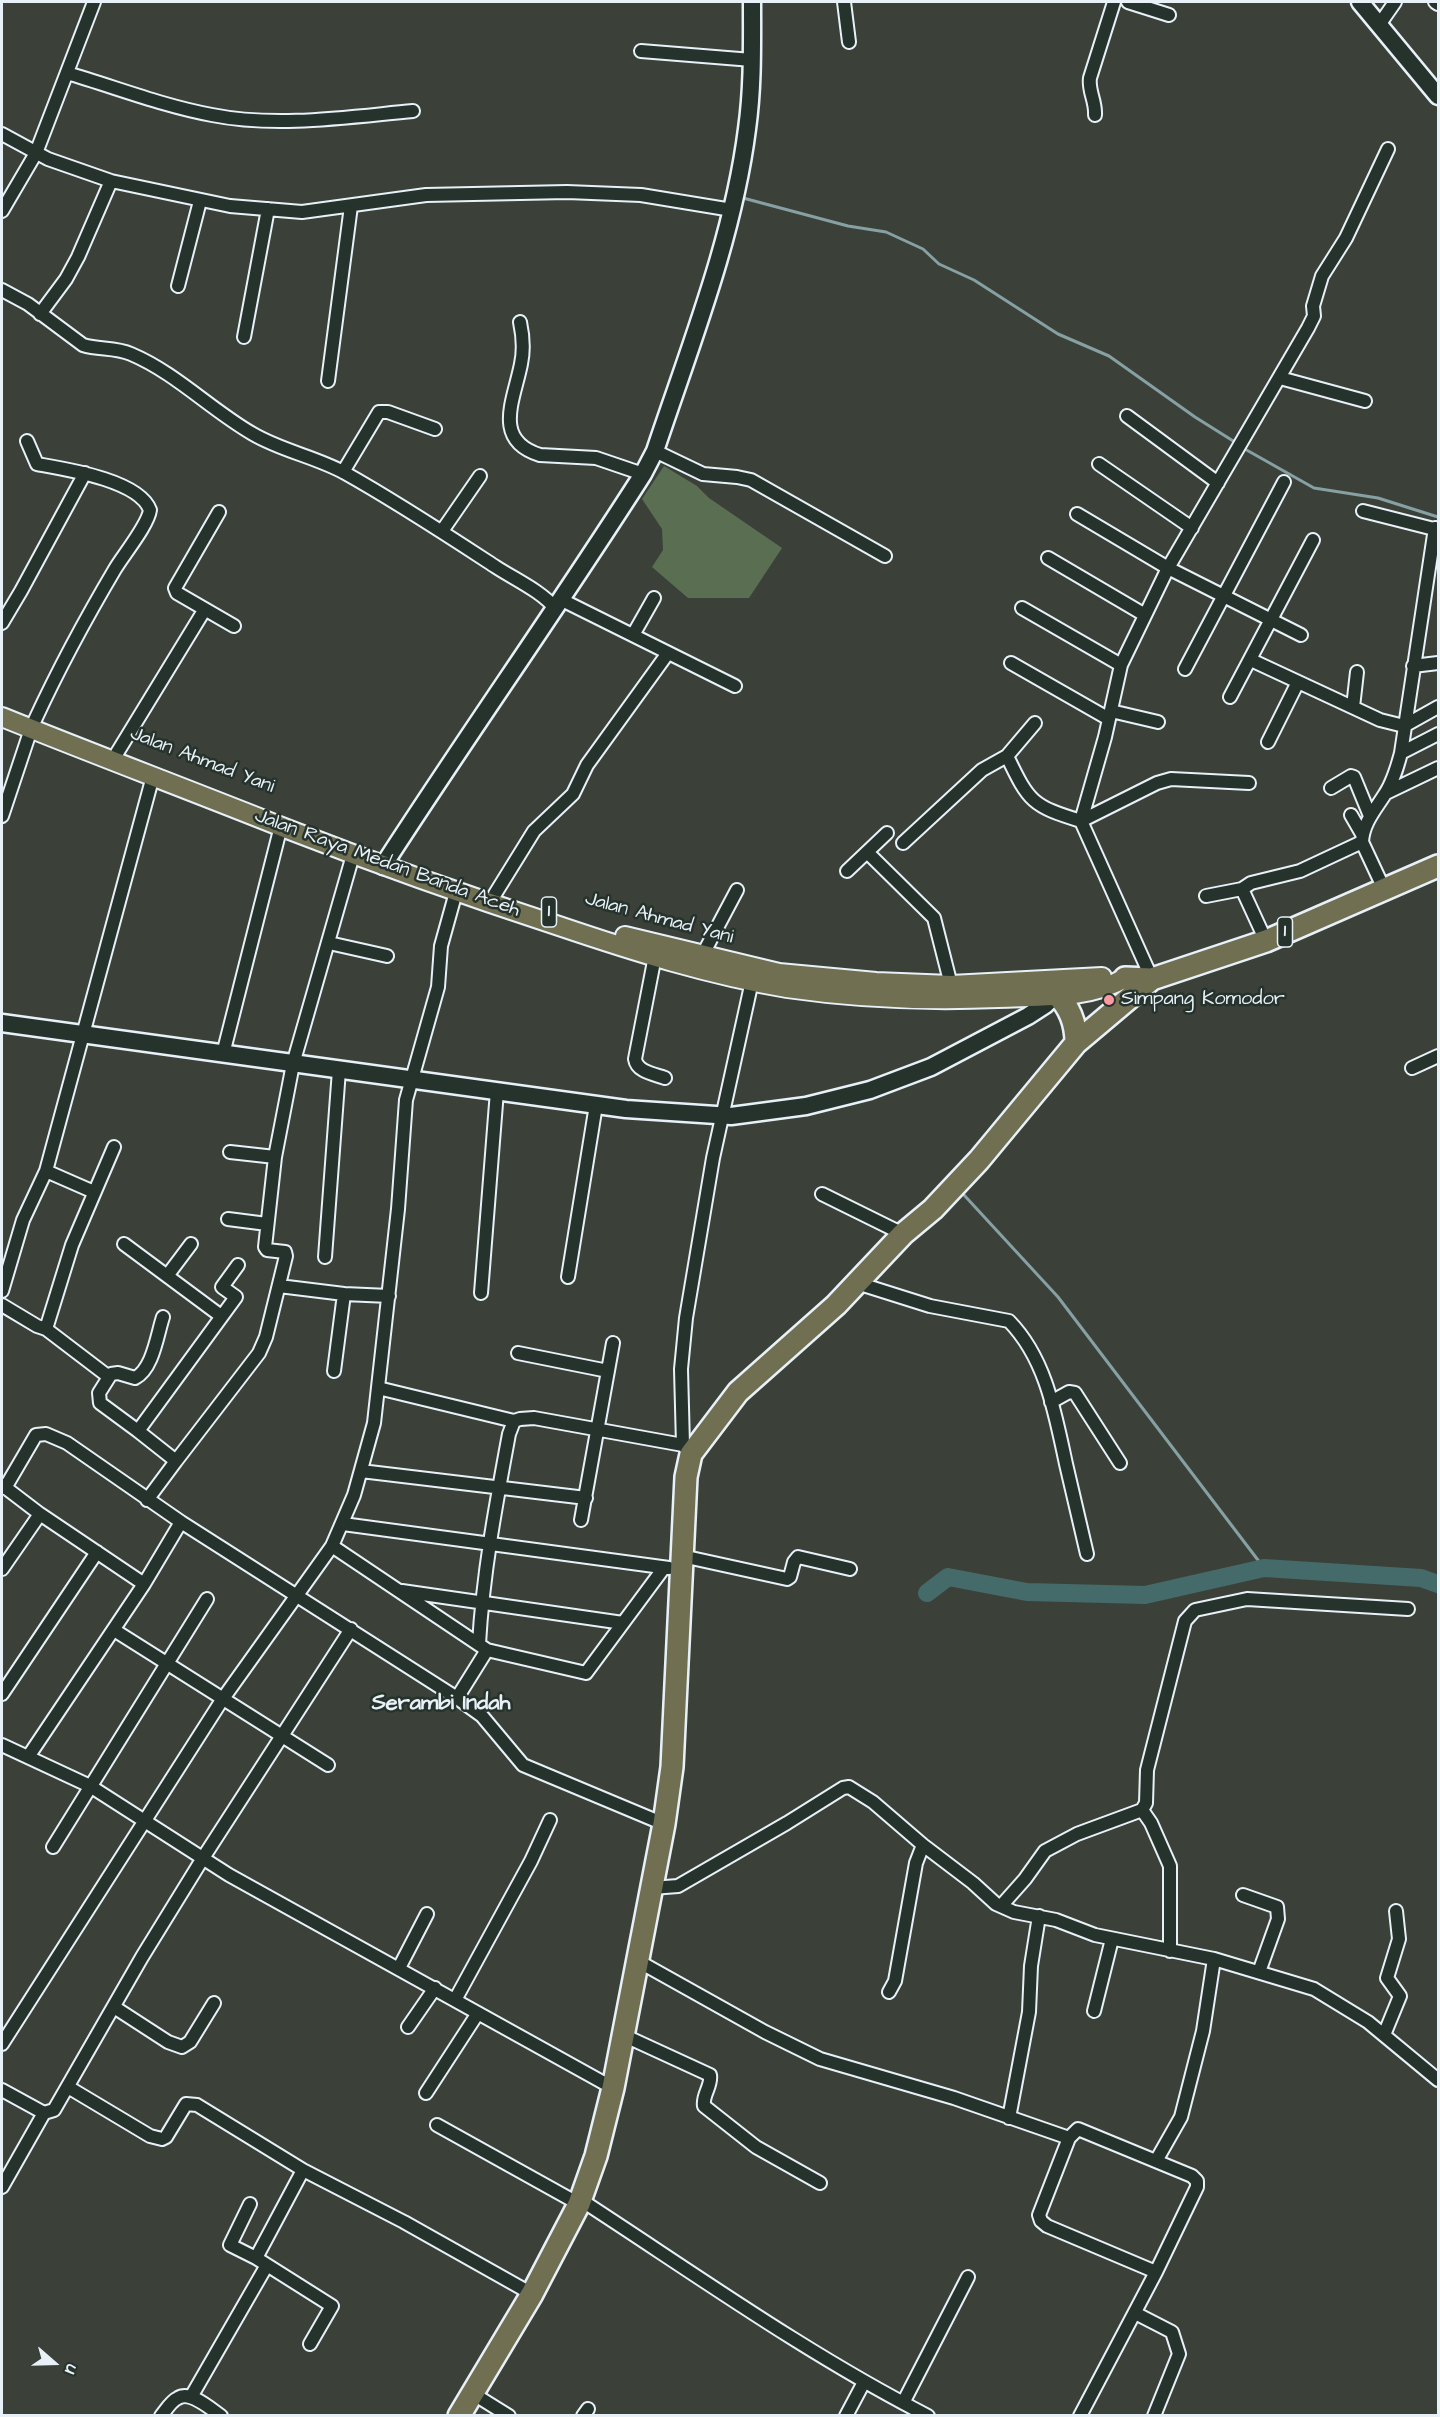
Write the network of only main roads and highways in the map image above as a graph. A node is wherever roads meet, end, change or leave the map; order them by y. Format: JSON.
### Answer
{"nodes":[{"id":1,"x":752,"y":2,"type":"edge"},
{"id":2,"x":1360,"y":2,"type":"edge"},
{"id":3,"x":1438,"y":96,"type":"edge"},
{"id":4,"x":2,"y":706,"type":"edge"},
{"id":5,"x":2,"y":717,"type":"edge"},
{"id":6,"x":33,"y":724,"type":"junction"},
{"id":7,"x":386,"y":861,"type":"junction"},
{"id":8,"x":1438,"y":866,"type":"edge"},
{"id":9,"x":656,"y":951,"type":"junction"},
{"id":10,"x":1125,"y":978,"type":"junction"},
{"id":11,"x":1152,"y":979,"type":"junction"},
{"id":12,"x":1056,"y":994,"type":"junction"},
{"id":13,"x":2,"y":1023,"type":"edge"},
{"id":14,"x":1076,"y":1043,"type":"junction"},
{"id":15,"x":459,"y":2415,"type":"edge"}],
"edges":[{"from":1,"to":7,"type":"main road"},
{"from":2,"to":3,"type":"main road"},
{"from":4,"to":6,"type":"main road","name":"Jalan Ahmad Yani","number":"1"},
{"from":5,"to":6,"type":"main road","name":"Jalan Raya Medan Banda Aceh","number":"1"},
{"from":6,"to":7,"type":"main road","name":"Jalan Ahmad Yani","number":"1"},
{"from":6,"to":7,"type":"main road","name":"Jalan Raya Medan Banda Aceh","number":"1"},
{"from":7,"to":9,"type":"main road","name":"Jalan Ahmad Yani","number":"1"},
{"from":7,"to":9,"type":"main road","name":"Jalan Raya Medan Banda Aceh","number":"1"},
{"from":8,"to":11,"type":"highway","name":"Jalan Raya Medan Banda Aceh","number":"1"},
{"from":9,"to":10,"type":"main road","name":"Jalan Ahmad Yani","number":"1"},
{"from":9,"to":12,"type":"main road","name":"Jalan Raya Medan Banda Aceh","number":"1"},
{"from":10,"to":11,"type":"highway","name":"Jalan Raya Medan Banda Aceh","number":"1"},
{"from":10,"to":12,"type":"main road","name":"Jalan Raya Medan Banda Aceh","number":"1"},
{"from":11,"to":14,"type":"highway"},
{"from":12,"to":13,"type":"main road"},
{"from":12,"to":14,"type":"highway"},
{"from":14,"to":15,"type":"highway"}]}
